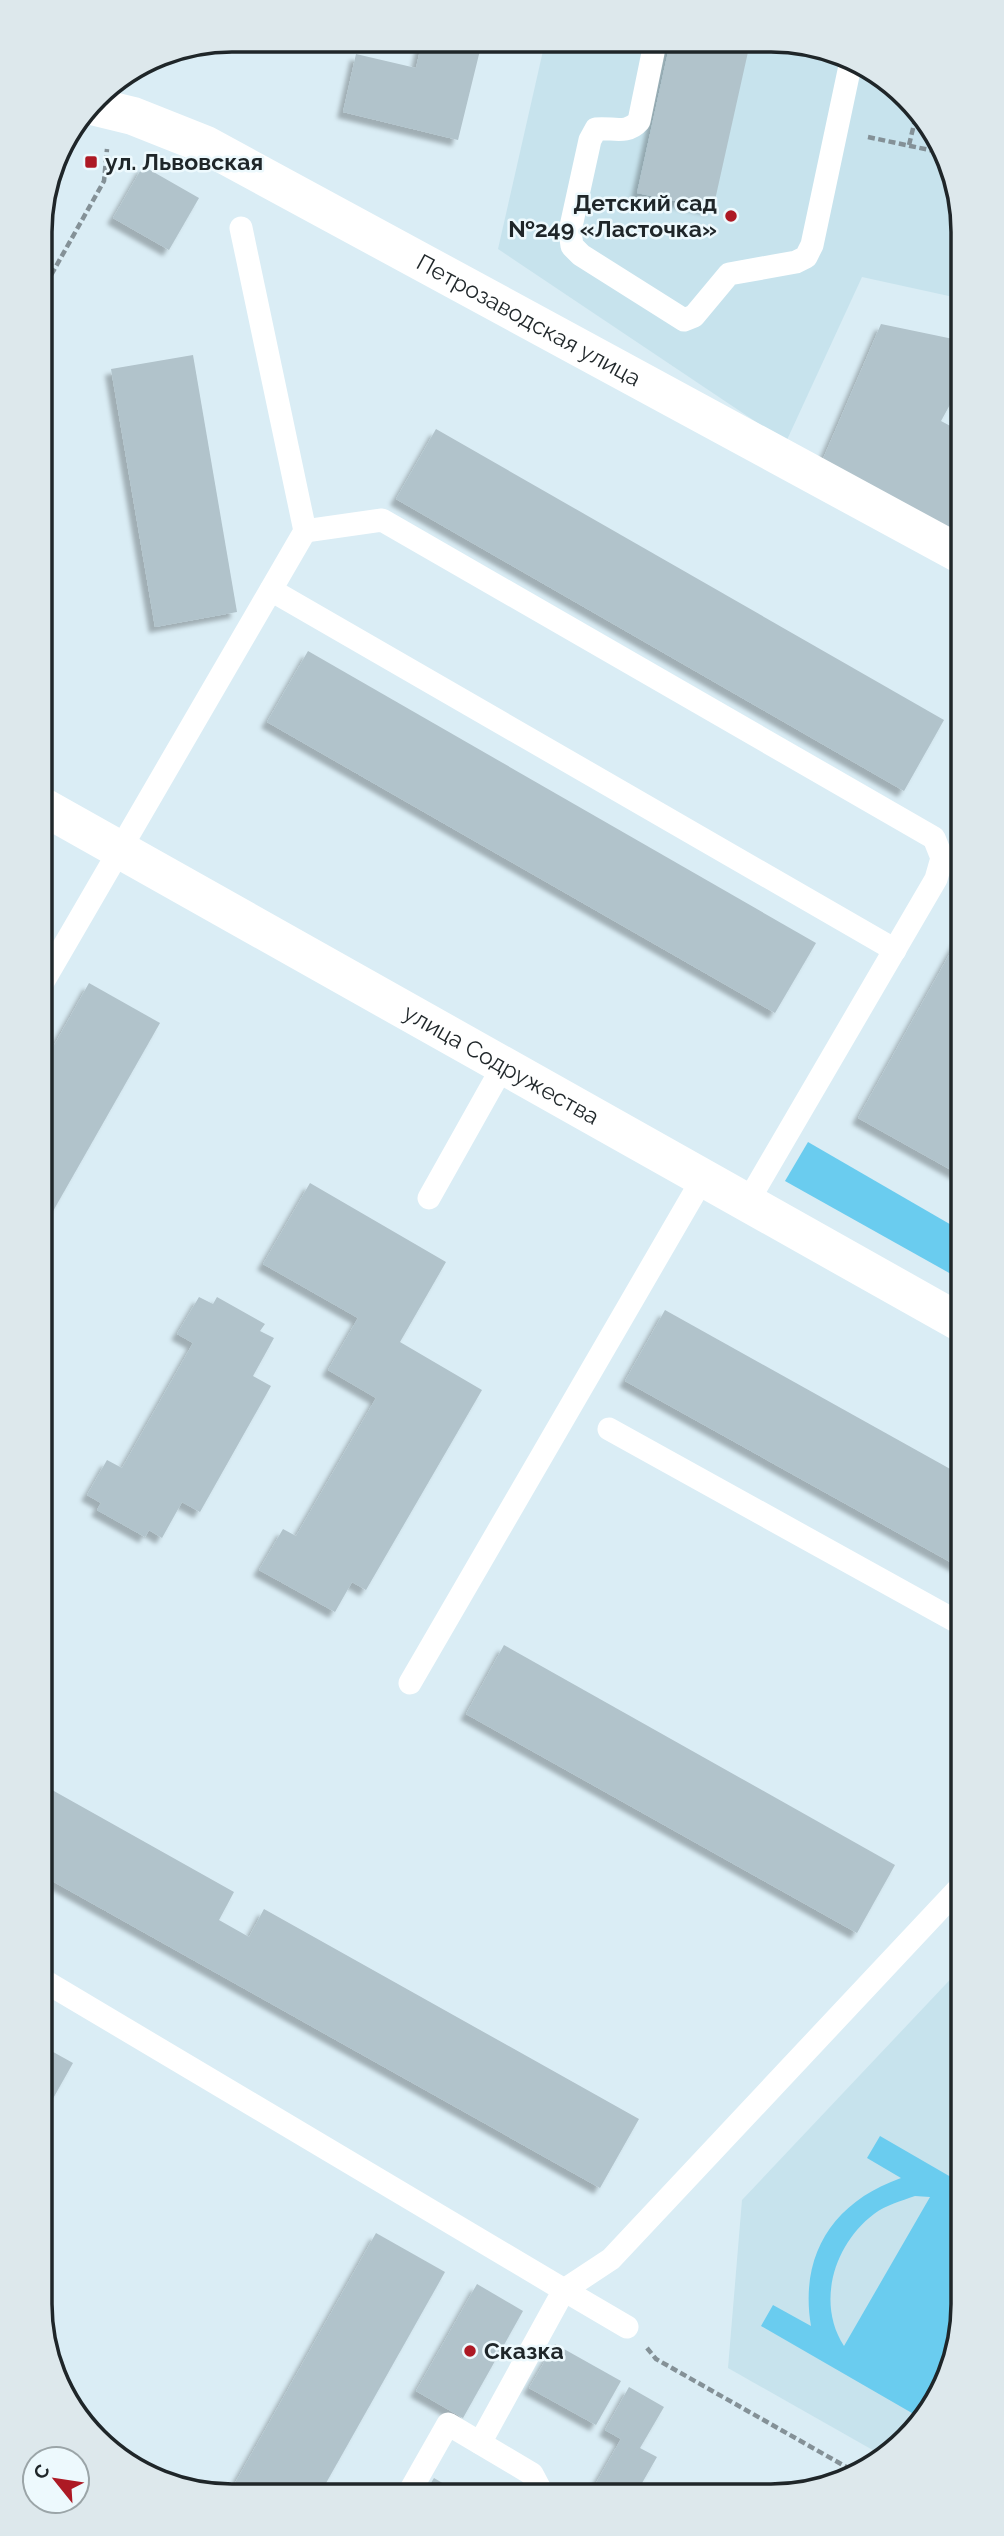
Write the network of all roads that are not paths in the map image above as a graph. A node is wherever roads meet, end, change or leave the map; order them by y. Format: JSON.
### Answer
{"nodes":[{"id":1,"x":653,"y":52,"type":"edge"},
{"id":2,"x":849,"y":70,"type":"edge"},
{"id":3,"x":102,"y":108,"type":"edge"},
{"id":4,"x":241,"y":228,"type":"dead end"},
{"id":5,"x":305,"y":531,"type":"junction"},
{"id":6,"x":951,"y":550,"type":"edge"},
{"id":7,"x":271,"y":590,"type":"junction"},
{"id":8,"x":53,"y":812,"type":"edge"},
{"id":9,"x":119,"y":849,"type":"junction"},
{"id":10,"x":895,"y":950,"type":"junction"},
{"id":11,"x":53,"y":965,"type":"edge"},
{"id":12,"x":503,"y":1066,"type":"junction"},
{"id":13,"x":703,"y":1178,"type":"junction"},
{"id":14,"x":429,"y":1198,"type":"dead end"},
{"id":15,"x":747,"y":1203,"type":"junction"},
{"id":16,"x":951,"y":1317,"type":"edge"},
{"id":17,"x":609,"y":1429,"type":"dead end"},
{"id":18,"x":951,"y":1618,"type":"edge"},
{"id":19,"x":411,"y":1683,"type":"dead end"},
{"id":20,"x":951,"y":1897,"type":"edge"},
{"id":21,"x":52,"y":1986,"type":"edge"},
{"id":22,"x":564,"y":2290,"type":"junction"},
{"id":23,"x":627,"y":2327,"type":"road end"},
{"id":24,"x":480,"y":2443,"type":"junction"},
{"id":25,"x":414,"y":2484,"type":"edge"},
{"id":26,"x":537,"y":2484,"type":"edge"}],
"edges":[{"from":1,"to":2,"type":"lane"},
{"from":3,"to":6,"type":"street","name":"Петрозаводская улица"},
{"from":4,"to":5,"type":"lane"},
{"from":5,"to":7,"type":"lane"},
{"from":5,"to":10,"type":"lane"},
{"from":7,"to":9,"type":"lane"},
{"from":7,"to":10,"type":"lane"},
{"from":8,"to":9,"type":"street","name":"улица Содружества"},
{"from":9,"to":11,"type":"lane"},
{"from":9,"to":12,"type":"street","name":"улица Содружества"},
{"from":10,"to":15,"type":"lane"},
{"from":12,"to":13,"type":"street","name":"улица Содружества"},
{"from":12,"to":14,"type":"lane"},
{"from":13,"to":15,"type":"street","name":"улица Содружества"},
{"from":13,"to":19,"type":"lane"},
{"from":15,"to":16,"type":"street","name":"улица Содружества"},
{"from":17,"to":18,"type":"lane"},
{"from":20,"to":22,"type":"lane"},
{"from":21,"to":22,"type":"lane"},
{"from":22,"to":23,"type":"lane"},
{"from":22,"to":24,"type":"lane"},
{"from":24,"to":25,"type":"lane"},
{"from":24,"to":26,"type":"lane"}]}
